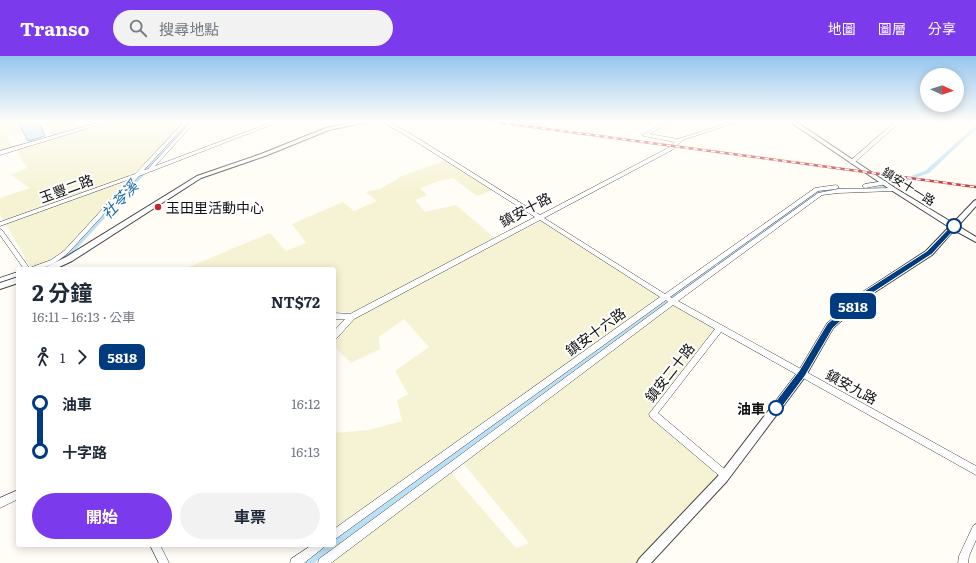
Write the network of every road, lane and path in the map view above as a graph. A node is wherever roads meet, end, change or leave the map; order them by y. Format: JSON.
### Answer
{"nodes":[{"id":1,"x":28,"y":145,"type":"edge"},
{"id":2,"x":167,"y":145,"type":"edge"},
{"id":3,"x":170,"y":145,"type":"edge"},
{"id":4,"x":217,"y":145,"type":"edge"},
{"id":5,"x":287,"y":145,"type":"edge"},
{"id":6,"x":424,"y":145,"type":"edge"},
{"id":7,"x":675,"y":145,"type":"edge"},
{"id":8,"x":827,"y":145,"type":"edge"},
{"id":9,"x":872,"y":145,"type":"edge"},
{"id":10,"x":0,"y":153,"type":"edge"},
{"id":11,"x":852,"y":162,"type":"junction"},
{"id":12,"x":142,"y":173,"type":"junction"},
{"id":13,"x":885,"y":184,"type":"junction"},
{"id":14,"x":893,"y":189,"type":"junction"},
{"id":15,"x":976,"y":202,"type":"edge"},
{"id":16,"x":539,"y":217,"type":"junction"},
{"id":17,"x":0,"y":224,"type":"edge"},
{"id":18,"x":954,"y":226,"type":"junction"},
{"id":19,"x":0,"y":231,"type":"edge"},
{"id":20,"x":976,"y":240,"type":"edge"},
{"id":21,"x":26,"y":267,"type":"edge"},
{"id":22,"x":39,"y":267,"type":"edge"},
{"id":23,"x":53,"y":267,"type":"edge"},
{"id":24,"x":16,"y":275,"type":"edge"},
{"id":25,"x":0,"y":280,"type":"edge"},
{"id":26,"x":16,"y":281,"type":"edge"},
{"id":27,"x":0,"y":286,"type":"edge"},
{"id":28,"x":669,"y":299,"type":"junction"},
{"id":29,"x":336,"y":316,"type":"edge"},
{"id":30,"x":351,"y":317,"type":"junction"},
{"id":31,"x":720,"y":328,"type":"junction"},
{"id":32,"x":336,"y":334,"type":"edge"},
{"id":33,"x":802,"y":374,"type":"junction"},
{"id":34,"x":976,"y":471,"type":"edge"},
{"id":35,"x":725,"y":475,"type":"junction"},
{"id":36,"x":16,"y":495,"type":"edge"},
{"id":37,"x":0,"y":504,"type":"edge"},
{"id":38,"x":976,"y":529,"type":"edge"},
{"id":39,"x":336,"y":534,"type":"edge"},
{"id":40,"x":156,"y":547,"type":"edge"},
{"id":41,"x":317,"y":547,"type":"edge"},
{"id":42,"x":164,"y":563,"type":"edge"},
{"id":43,"x":295,"y":563,"type":"edge"},
{"id":44,"x":323,"y":563,"type":"edge"},
{"id":45,"x":643,"y":563,"type":"edge"},
{"id":46,"x":963,"y":563,"type":"edge"}],
"edges":[{"from":1,"to":10,"type":"street"},
{"from":2,"to":12,"type":"street"},
{"from":3,"to":12,"type":"street"},
{"from":4,"to":12,"type":"street","name":"玉豐二路"},
{"from":5,"to":23,"type":"street"},
{"from":6,"to":16,"type":"street","name":"鎮安九路"},
{"from":7,"to":16,"type":"street","name":"鎮安十路"},
{"from":8,"to":11,"type":"street","name":"鎮安十一路"},
{"from":9,"to":11,"type":"street"},
{"from":11,"to":13,"type":"street","name":"鎮安十一路"},
{"from":12,"to":17,"type":"street","name":"玉豐二路"},
{"from":12,"to":22,"type":"street"},
{"from":13,"to":14,"type":"street","name":"鎮安十一路"},
{"from":13,"to":28,"type":"street","name":"鎮安十六路"},
{"from":14,"to":18,"type":"street","name":"鎮安十一路"},
{"from":14,"to":28,"type":"street"},
{"from":15,"to":18,"type":"street"},
{"from":16,"to":28,"type":"street","name":"鎮安九路"},
{"from":16,"to":30,"type":"street","name":"鎮安十路"},
{"from":18,"to":20,"type":"street","name":"鎮安十一路"},
{"from":18,"to":33,"type":"street"},
{"from":19,"to":21,"type":"street"},
{"from":24,"to":25,"type":"street"},
{"from":26,"to":27,"type":"street"},
{"from":28,"to":31,"type":"street","name":"鎮安九路"},
{"from":28,"to":39,"type":"street","name":"鎮安十六路"},
{"from":28,"to":44,"type":"street"},
{"from":29,"to":30,"type":"street"},
{"from":30,"to":32,"type":"street","name":"鎮安十路"},
{"from":31,"to":33,"type":"street","name":"鎮安九路"},
{"from":31,"to":35,"type":"street","name":"鎮安二十路"},
{"from":33,"to":34,"type":"street","name":"鎮安九路"},
{"from":33,"to":35,"type":"street"},
{"from":35,"to":45,"type":"street"},
{"from":36,"to":37,"type":"street"},
{"from":38,"to":46,"type":"street"},
{"from":40,"to":42,"type":"street"},
{"from":41,"to":43,"type":"street"}]}
